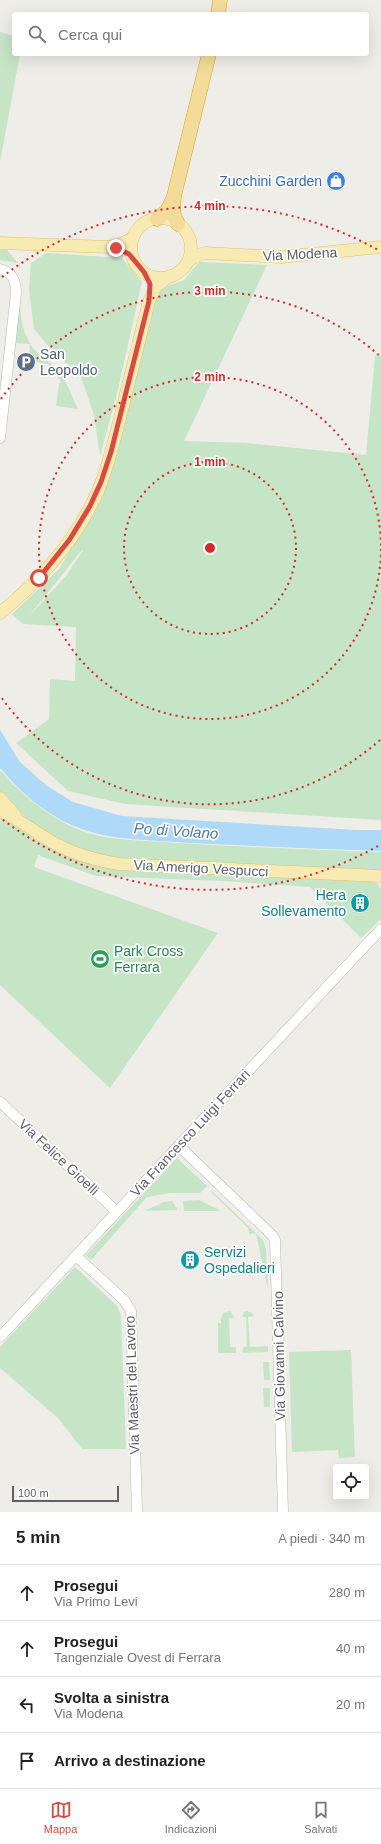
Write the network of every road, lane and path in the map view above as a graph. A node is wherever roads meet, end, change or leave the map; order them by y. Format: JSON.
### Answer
{"nodes":[{"id":1,"x":220,"y":0,"type":"edge"},
{"id":2,"x":218,"y":12,"type":"edge"},
{"id":3,"x":209,"y":56,"type":"edge"},
{"id":4,"x":174,"y":196,"type":"junction"},
{"id":5,"x":157,"y":219,"type":"junction"},
{"id":6,"x":178,"y":224,"type":"junction"},
{"id":7,"x":133,"y":238,"type":"junction"},
{"id":8,"x":190,"y":240,"type":"junction"},
{"id":9,"x":0,"y":243,"type":"edge"},
{"id":10,"x":109,"y":246,"type":"junction"},
{"id":11,"x":381,"y":247,"type":"edge"},
{"id":12,"x":219,"y":253,"type":"junction"},
{"id":13,"x":134,"y":258,"type":"junction"},
{"id":14,"x":188,"y":261,"type":"junction"},
{"id":15,"x":0,"y":269,"type":"edge"},
{"id":16,"x":144,"y":272,"type":"junction"},
{"id":17,"x":170,"y":276,"type":"junction"},
{"id":18,"x":149,"y":301,"type":"junction"},
{"id":19,"x":0,"y":438,"type":"edge"},
{"id":20,"x":0,"y":613,"type":"edge"},
{"id":21,"x":0,"y":798,"type":"edge"},
{"id":22,"x":0,"y":811,"type":"edge"},
{"id":23,"x":30,"y":827,"type":"junction"},
{"id":24,"x":367,"y":876,"type":"junction"},
{"id":25,"x":381,"y":876,"type":"edge"},
{"id":26,"x":381,"y":883,"type":"edge"},
{"id":27,"x":381,"y":929,"type":"edge"},
{"id":28,"x":0,"y":1102,"type":"edge"},
{"id":29,"x":179,"y":1146,"type":"junction"},
{"id":30,"x":117,"y":1212,"type":"junction"},
{"id":31,"x":76,"y":1256,"type":"junction"},
{"id":32,"x":0,"y":1337,"type":"edge"},
{"id":33,"x":137,"y":1512,"type":"edge"},
{"id":34,"x":283,"y":1512,"type":"edge"}],
"edges":[{"from":1,"to":2,"type":"highway"},
{"from":3,"to":4,"type":"highway"},
{"from":4,"to":5,"type":"highway"},
{"from":4,"to":6,"type":"highway"},
{"from":5,"to":6,"type":"main road"},
{"from":5,"to":7,"type":"main road"},
{"from":6,"to":8,"type":"main road"},
{"from":7,"to":10,"type":"main road"},
{"from":7,"to":13,"type":"main road"},
{"from":8,"to":12,"type":"main road","name":"Via Modena"},
{"from":8,"to":14,"type":"main road"},
{"from":9,"to":10,"type":"main road"},
{"from":10,"to":13,"type":"main road"},
{"from":11,"to":12,"type":"main road","name":"Via Modena"},
{"from":12,"to":14,"type":"main road","name":"Via Modena"},
{"from":13,"to":16,"type":"main road"},
{"from":14,"to":17,"type":"main road"},
{"from":15,"to":19,"type":"street"},
{"from":16,"to":17,"type":"main road"},
{"from":16,"to":18,"type":"main road"},
{"from":17,"to":18,"type":"main road"},
{"from":18,"to":20,"type":"main road"},
{"from":21,"to":23,"type":"main road"},
{"from":22,"to":23,"type":"main road"},
{"from":23,"to":24,"type":"main road","name":"Via Amerigo Vespucci"},
{"from":24,"to":25,"type":"main road","name":"Via Amerigo Vespucci"},
{"from":24,"to":26,"type":"street"},
{"from":27,"to":29,"type":"street","name":"Via Francesco Luigi Ferrari"},
{"from":28,"to":30,"type":"street","name":"Via Felice Gioelli"},
{"from":29,"to":30,"type":"street","name":"Via Francesco Luigi Ferrari"},
{"from":29,"to":34,"type":"street","name":"Via Giovanni Calvino"},
{"from":30,"to":31,"type":"street","name":"Via Francesco Luigi Ferrari"},
{"from":31,"to":32,"type":"street","name":"Via Francesco Luigi Ferrari"},
{"from":31,"to":33,"type":"street","name":"Via Maestri del Lavoro"}]}
